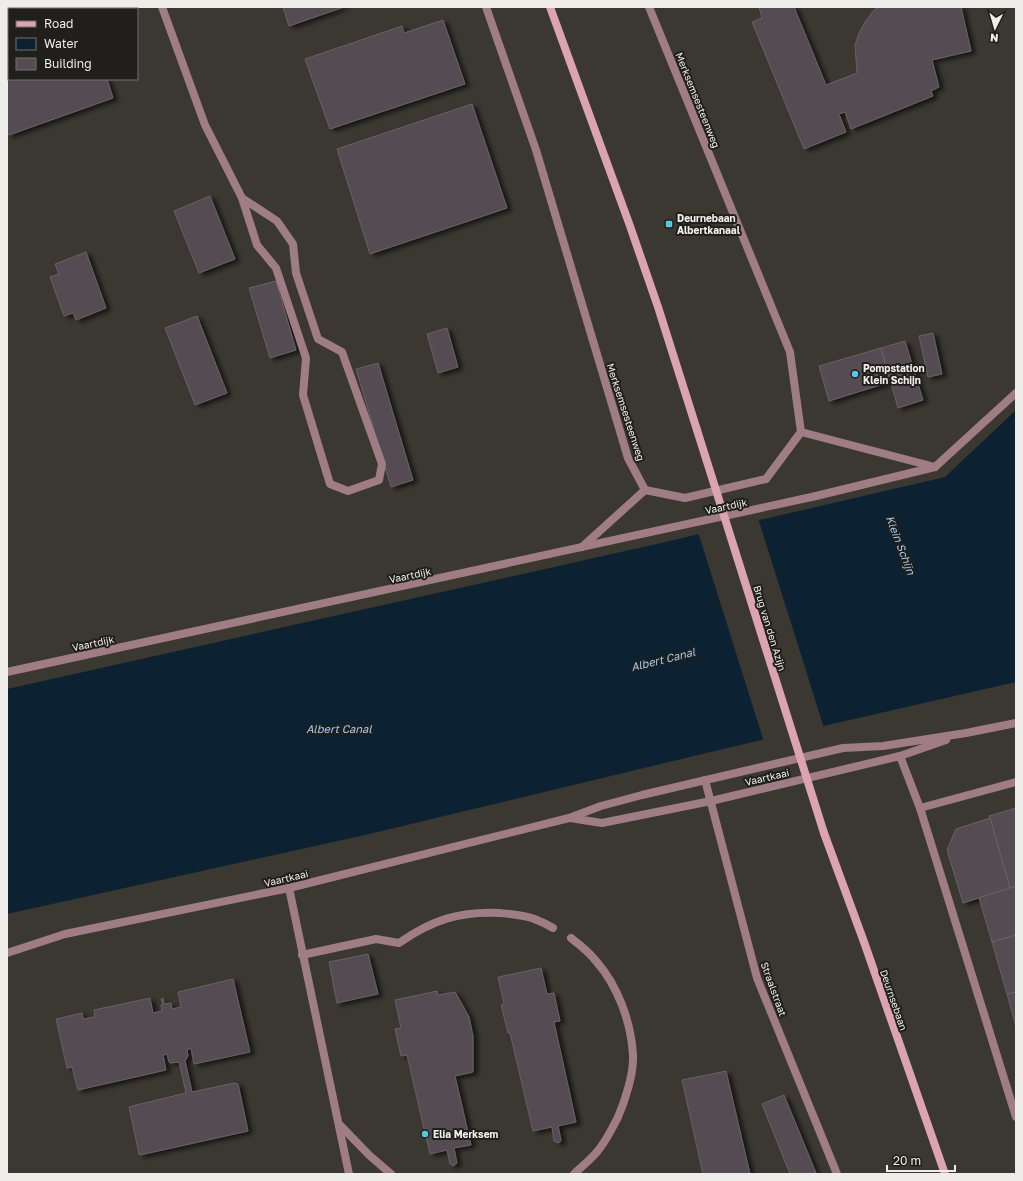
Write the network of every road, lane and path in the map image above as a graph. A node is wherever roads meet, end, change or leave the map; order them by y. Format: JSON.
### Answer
{"nodes":[{"id":1,"x":162,"y":7,"type":"edge"},
{"id":2,"x":486,"y":7,"type":"edge"},
{"id":3,"x":550,"y":7,"type":"edge"},
{"id":4,"x":649,"y":7,"type":"edge"},
{"id":5,"x":242,"y":198,"type":"junction"},
{"id":6,"x":1016,"y":393,"type":"edge"},
{"id":7,"x":801,"y":432,"type":"junction"},
{"id":8,"x":935,"y":467,"type":"junction"},
{"id":9,"x":645,"y":490,"type":"junction"},
{"id":10,"x":581,"y":548,"type":"junction"},
{"id":11,"x":7,"y":672,"type":"edge"},
{"id":12,"x":1016,"y":723,"type":"edge"},
{"id":13,"x":966,"y":733,"type":"junction"},
{"id":14,"x":900,"y":756,"type":"junction"},
{"id":15,"x":705,"y":780,"type":"junction"},
{"id":16,"x":1016,"y":782,"type":"edge"},
{"id":17,"x":711,"y":801,"type":"junction"},
{"id":18,"x":920,"y":808,"type":"junction"},
{"id":19,"x":570,"y":818,"type":"junction"},
{"id":20,"x":824,"y":833,"type":"joint"},
{"id":21,"x":289,"y":888,"type":"junction"},
{"id":22,"x":553,"y":928,"type":"dead end"},
{"id":23,"x":571,"y":938,"type":"dead end"},
{"id":24,"x":7,"y":953,"type":"edge"},
{"id":25,"x":302,"y":955,"type":"junction"},
{"id":26,"x":1016,"y":1117,"type":"edge"},
{"id":27,"x":338,"y":1123,"type":"junction"},
{"id":28,"x":349,"y":1174,"type":"edge"},
{"id":29,"x":391,"y":1174,"type":"edge"},
{"id":30,"x":574,"y":1174,"type":"edge"},
{"id":31,"x":837,"y":1174,"type":"edge"},
{"id":32,"x":945,"y":1174,"type":"edge"}],
"edges":[{"from":1,"to":5,"type":"street"},
{"from":2,"to":9,"type":"street","name":"Merksemsesteenweg"},
{"from":3,"to":20,"type":"main road","name":"Brug van den Azijn","bridge":true},
{"from":4,"to":7,"type":"street","name":"Merksemsesteenweg"},
{"from":5,"to":5,"type":"street"},
{"from":6,"to":8,"type":"street"},
{"from":7,"to":8,"type":"street"},
{"from":7,"to":9,"type":"street"},
{"from":8,"to":10,"type":"street","name":"Vaartdijk"},
{"from":9,"to":10,"type":"street"},
{"from":10,"to":11,"type":"street","name":"Vaartdijk"},
{"from":12,"to":13,"type":"street","name":"Vaartkaai"},
{"from":13,"to":14,"type":"street","name":"Vaartkaai"},
{"from":13,"to":15,"type":"street","name":"Vaartkaai"},
{"from":14,"to":17,"type":"street","name":"Vaartkaai"},
{"from":14,"to":18,"type":"street"},
{"from":15,"to":17,"type":"street","name":"Straalstraat"},
{"from":15,"to":19,"type":"street","name":"Vaartkaai"},
{"from":16,"to":18,"type":"street"},
{"from":17,"to":19,"type":"street","name":"Vaartkaai"},
{"from":17,"to":31,"type":"street","name":"Straalstraat"},
{"from":18,"to":26,"type":"street"},
{"from":19,"to":21,"type":"street","name":"Vaartkaai"},
{"from":20,"to":32,"type":"main road","name":"Deurnsebaan"},
{"from":21,"to":24,"type":"street","name":"Vaartkaai"},
{"from":21,"to":25,"type":"street"},
{"from":22,"to":25,"type":"street"},
{"from":23,"to":30,"type":"street"},
{"from":25,"to":27,"type":"street"},
{"from":27,"to":28,"type":"street"},
{"from":27,"to":29,"type":"street"}]}
